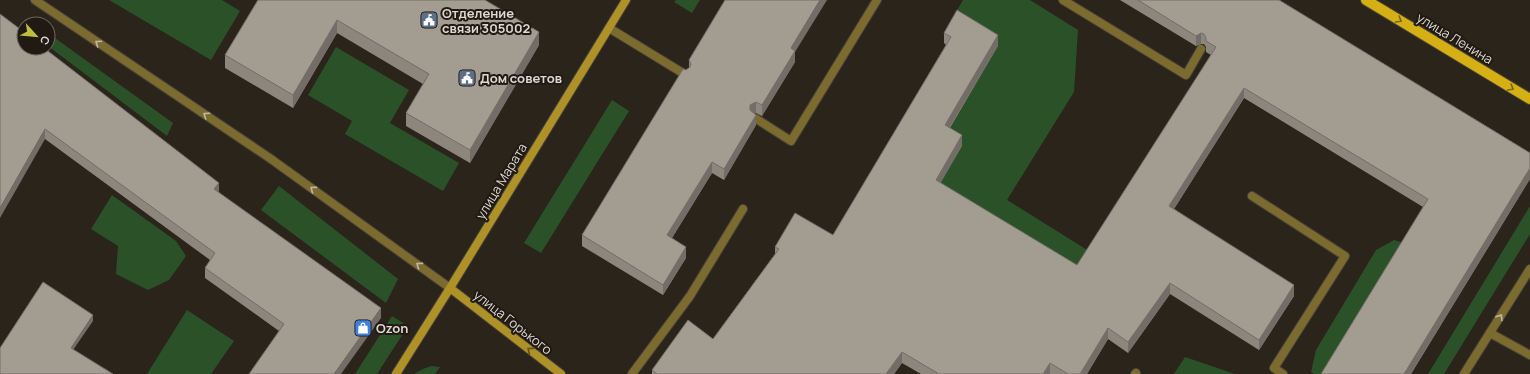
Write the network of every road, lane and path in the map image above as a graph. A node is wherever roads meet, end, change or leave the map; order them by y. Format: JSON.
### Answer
{"nodes":[{"id":1,"x":35,"y":0,"type":"edge"},
{"id":2,"x":626,"y":0,"type":"edge"},
{"id":3,"x":877,"y":0,"type":"edge"},
{"id":4,"x":1063,"y":0,"type":"edge"},
{"id":5,"x":1366,"y":0,"type":"edge"},
{"id":6,"x":609,"y":28,"type":"junction"},
{"id":7,"x":1201,"y":49,"type":"edge"},
{"id":8,"x":686,"y":75,"type":"edge"},
{"id":9,"x":1530,"y":99,"type":"edge"},
{"id":10,"x":755,"y":118,"type":"edge"},
{"id":11,"x":1252,"y":196,"type":"dead end"},
{"id":12,"x":743,"y":210,"type":"dead end"},
{"id":13,"x":1530,"y":270,"type":"edge"},
{"id":14,"x":450,"y":288,"type":"junction"},
{"id":15,"x":1490,"y":333,"type":"junction"},
{"id":16,"x":1530,"y":355,"type":"edge"},
{"id":17,"x":396,"y":374,"type":"edge"},
{"id":18,"x":561,"y":374,"type":"edge"},
{"id":19,"x":632,"y":374,"type":"edge"},
{"id":20,"x":1283,"y":374,"type":"edge"},
{"id":21,"x":1464,"y":374,"type":"edge"}],
"edges":[{"from":14,"to":1,"type":"street","one_way":true},
{"from":2,"to":6,"type":"street","name":"улица Марата"},
{"from":3,"to":10,"type":"street"},
{"from":4,"to":7,"type":"street"},
{"from":5,"to":9,"type":"main road","name":"улица Ленина","one_way":true},
{"from":6,"to":8,"type":"street"},
{"from":6,"to":14,"type":"street","name":"улица Марата"},
{"from":11,"to":20,"type":"street"},
{"from":12,"to":19,"type":"street"},
{"from":15,"to":13,"type":"street","one_way":true},
{"from":14,"to":17,"type":"street","name":"улица Марата"},
{"from":18,"to":14,"type":"street","name":"улица Горького","one_way":true},
{"from":15,"to":16,"type":"street"},
{"from":15,"to":21,"type":"street"}]}
